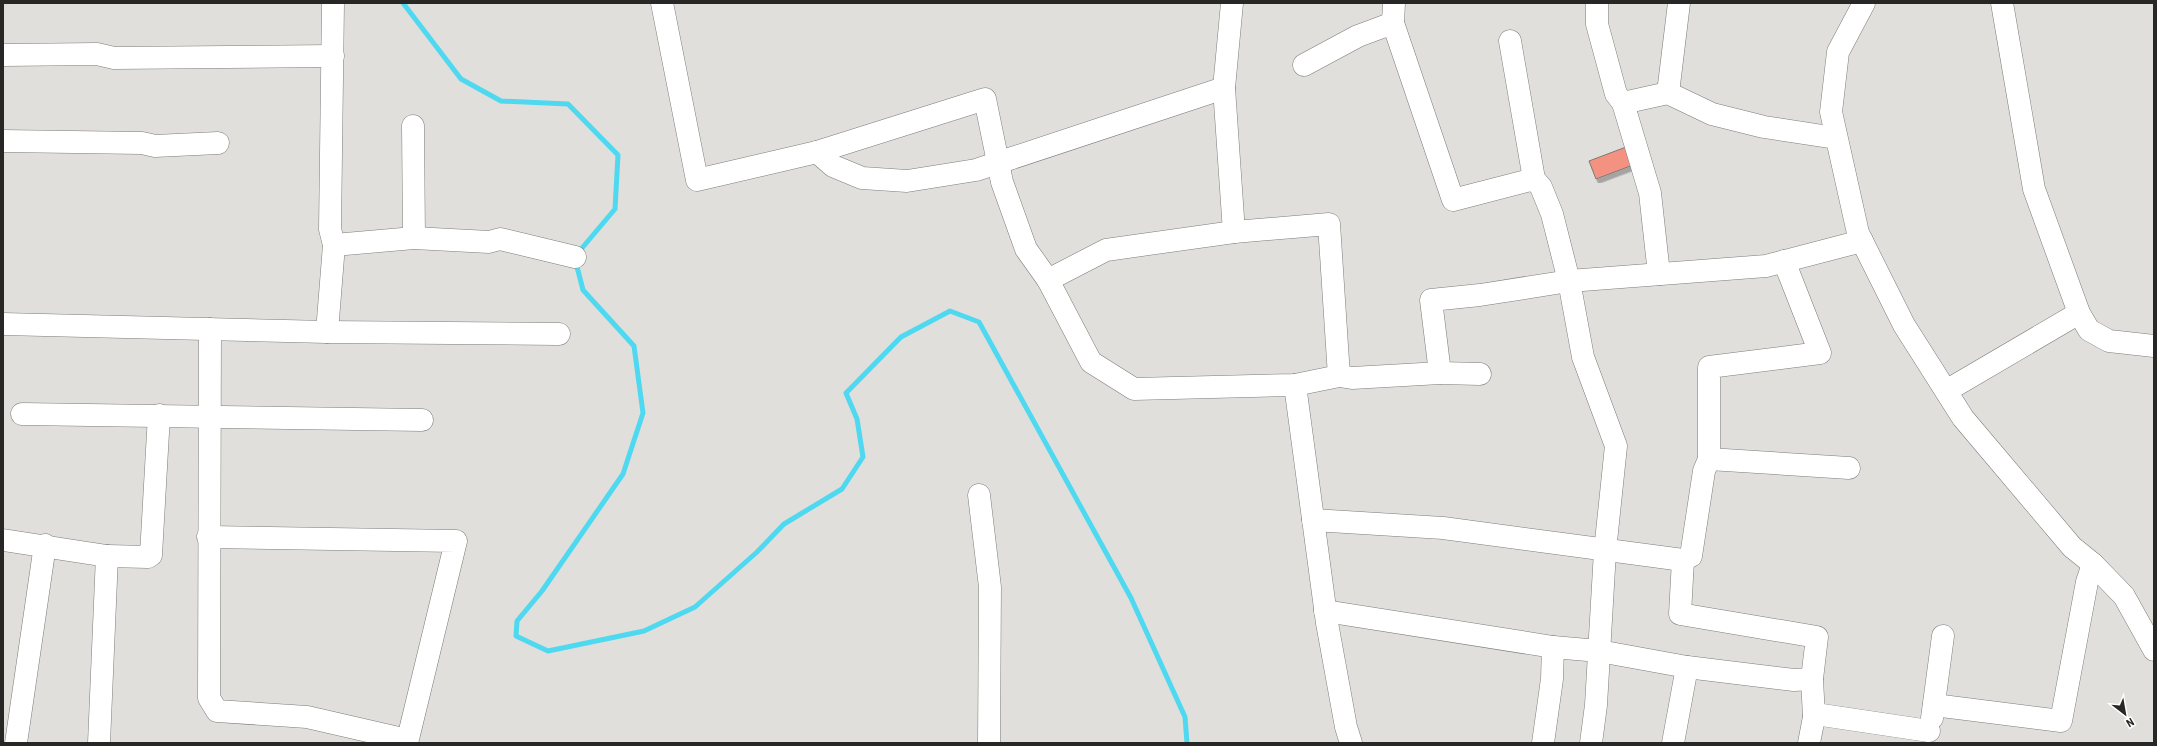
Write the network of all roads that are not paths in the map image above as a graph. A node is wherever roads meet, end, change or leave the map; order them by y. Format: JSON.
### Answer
{"nodes":[{"id":1,"x":333,"y":3,"type":"edge"},
{"id":2,"x":662,"y":3,"type":"edge"},
{"id":3,"x":1232,"y":3,"type":"edge"},
{"id":4,"x":1597,"y":3,"type":"edge"},
{"id":5,"x":1679,"y":3,"type":"edge"},
{"id":6,"x":1864,"y":3,"type":"edge"},
{"id":7,"x":2002,"y":3,"type":"edge"},
{"id":8,"x":1393,"y":13,"type":"edge"},
{"id":9,"x":1510,"y":41,"type":"dead end"},
{"id":10,"x":3,"y":55,"type":"edge"},
{"id":11,"x":333,"y":56,"type":"junction"},
{"id":12,"x":1304,"y":65,"type":"dead end"},
{"id":13,"x":1224,"y":88,"type":"junction"},
{"id":14,"x":1668,"y":93,"type":"junction"},
{"id":15,"x":1622,"y":103,"type":"junction"},
{"id":16,"x":413,"y":126,"type":"dead end"},
{"id":17,"x":1836,"y":138,"type":"junction"},
{"id":18,"x":3,"y":141,"type":"edge"},
{"id":19,"x":218,"y":143,"type":"dead end"},
{"id":20,"x":817,"y":152,"type":"junction"},
{"id":21,"x":999,"y":162,"type":"junction"},
{"id":22,"x":1534,"y":179,"type":"junction"},
{"id":23,"x":1234,"y":232,"type":"junction"},
{"id":24,"x":414,"y":238,"type":"junction"},
{"id":25,"x":1862,"y":241,"type":"junction"},
{"id":26,"x":334,"y":245,"type":"junction"},
{"id":27,"x":574,"y":257,"type":"dead end"},
{"id":28,"x":1784,"y":261,"type":"junction"},
{"id":29,"x":1659,"y":274,"type":"junction"},
{"id":30,"x":1048,"y":280,"type":"junction"},
{"id":31,"x":1569,"y":281,"type":"junction"},
{"id":32,"x":2079,"y":313,"type":"junction"},
{"id":33,"x":3,"y":324,"type":"edge"},
{"id":34,"x":210,"y":329,"type":"junction"},
{"id":35,"x":327,"y":332,"type":"junction"},
{"id":36,"x":559,"y":334,"type":"dead end"},
{"id":37,"x":2154,"y":346,"type":"edge"},
{"id":38,"x":1440,"y":372,"type":"junction"},
{"id":39,"x":1480,"y":374,"type":"dead end"},
{"id":40,"x":1339,"y":376,"type":"junction"},
{"id":41,"x":1295,"y":385,"type":"junction"},
{"id":42,"x":1946,"y":391,"type":"junction"},
{"id":43,"x":22,"y":414,"type":"dead end"},
{"id":44,"x":159,"y":415,"type":"junction"},
{"id":45,"x":210,"y":417,"type":"junction"},
{"id":46,"x":422,"y":420,"type":"dead end"},
{"id":47,"x":1710,"y":459,"type":"junction"},
{"id":48,"x":1849,"y":468,"type":"dead end"},
{"id":49,"x":979,"y":495,"type":"dead end"},
{"id":50,"x":1313,"y":520,"type":"junction"},
{"id":51,"x":208,"y":537,"type":"junction"},
{"id":52,"x":3,"y":540,"type":"edge"},
{"id":53,"x":44,"y":545,"type":"junction"},
{"id":54,"x":1605,"y":551,"type":"junction"},
{"id":55,"x":107,"y":556,"type":"junction"},
{"id":56,"x":1683,"y":560,"type":"junction"},
{"id":57,"x":2093,"y":564,"type":"junction"},
{"id":58,"x":1325,"y":611,"type":"junction"},
{"id":59,"x":1943,"y":636,"type":"dead end"},
{"id":60,"x":1553,"y":647,"type":"junction"},
{"id":61,"x":2154,"y":650,"type":"edge"},
{"id":62,"x":1599,"y":651,"type":"junction"},
{"id":63,"x":1686,"y":667,"type":"junction"},
{"id":64,"x":1812,"y":679,"type":"junction"},
{"id":65,"x":1934,"y":705,"type":"junction"},
{"id":66,"x":1814,"y":717,"type":"junction"},
{"id":67,"x":1929,"y":737,"type":"edge"},
{"id":68,"x":407,"y":742,"type":"edge"},
{"id":69,"x":16,"y":743,"type":"edge"},
{"id":70,"x":100,"y":743,"type":"edge"},
{"id":71,"x":989,"y":743,"type":"edge"},
{"id":72,"x":1351,"y":743,"type":"edge"},
{"id":73,"x":1543,"y":743,"type":"edge"},
{"id":74,"x":1591,"y":743,"type":"edge"},
{"id":75,"x":1673,"y":743,"type":"edge"},
{"id":76,"x":1809,"y":743,"type":"edge"}],
"edges":[{"from":1,"to":11,"type":"street"},
{"from":2,"to":20,"type":"street"},
{"from":3,"to":13,"type":"street"},
{"from":4,"to":15,"type":"street"},
{"from":5,"to":14,"type":"street"},
{"from":6,"to":17,"type":"street"},
{"from":7,"to":32,"type":"street"},
{"from":8,"to":12,"type":"street"},
{"from":8,"to":22,"type":"street"},
{"from":9,"to":22,"type":"street"},
{"from":10,"to":11,"type":"street"},
{"from":11,"to":26,"type":"street"},
{"from":13,"to":21,"type":"street"},
{"from":13,"to":23,"type":"street"},
{"from":14,"to":15,"type":"street"},
{"from":14,"to":17,"type":"street"},
{"from":15,"to":29,"type":"street"},
{"from":16,"to":24,"type":"street"},
{"from":17,"to":25,"type":"street"},
{"from":18,"to":19,"type":"street"},
{"from":20,"to":21,"type":"street"},
{"from":20,"to":21,"type":"street"},
{"from":21,"to":30,"type":"street"},
{"from":22,"to":31,"type":"street"},
{"from":23,"to":30,"type":"street"},
{"from":23,"to":40,"type":"street"},
{"from":24,"to":26,"type":"street"},
{"from":24,"to":27,"type":"street"},
{"from":25,"to":28,"type":"street"},
{"from":25,"to":42,"type":"street"},
{"from":26,"to":35,"type":"street"},
{"from":28,"to":29,"type":"street"},
{"from":28,"to":47,"type":"street"},
{"from":29,"to":31,"type":"street"},
{"from":30,"to":41,"type":"street"},
{"from":31,"to":38,"type":"street"},
{"from":31,"to":54,"type":"street"},
{"from":32,"to":37,"type":"street"},
{"from":32,"to":42,"type":"street"},
{"from":33,"to":34,"type":"street"},
{"from":34,"to":35,"type":"street"},
{"from":34,"to":45,"type":"street"},
{"from":35,"to":36,"type":"street"},
{"from":38,"to":39,"type":"street"},
{"from":38,"to":40,"type":"street"},
{"from":40,"to":41,"type":"street"},
{"from":41,"to":50,"type":"street"},
{"from":42,"to":57,"type":"street"},
{"from":43,"to":44,"type":"street"},
{"from":44,"to":45,"type":"street"},
{"from":44,"to":55,"type":"street"},
{"from":45,"to":46,"type":"street"},
{"from":45,"to":51,"type":"street"},
{"from":47,"to":48,"type":"street"},
{"from":47,"to":56,"type":"street"},
{"from":49,"to":71,"type":"street"},
{"from":50,"to":54,"type":"street"},
{"from":50,"to":58,"type":"street"},
{"from":51,"to":68,"type":"street"},
{"from":51,"to":68,"type":"street"},
{"from":52,"to":53,"type":"street"},
{"from":53,"to":55,"type":"street"},
{"from":53,"to":69,"type":"street"},
{"from":54,"to":56,"type":"street"},
{"from":54,"to":62,"type":"street"},
{"from":55,"to":70,"type":"street"},
{"from":56,"to":64,"type":"street"},
{"from":57,"to":61,"type":"street"},
{"from":57,"to":65,"type":"street"},
{"from":58,"to":60,"type":"street"},
{"from":58,"to":72,"type":"street"},
{"from":59,"to":65,"type":"street"},
{"from":60,"to":62,"type":"street"},
{"from":60,"to":73,"type":"street"},
{"from":62,"to":63,"type":"street"},
{"from":62,"to":74,"type":"street"},
{"from":63,"to":64,"type":"street"},
{"from":63,"to":75,"type":"street"},
{"from":64,"to":66,"type":"street"},
{"from":65,"to":67,"type":"street"},
{"from":66,"to":67,"type":"street"},
{"from":66,"to":76,"type":"street"}]}
